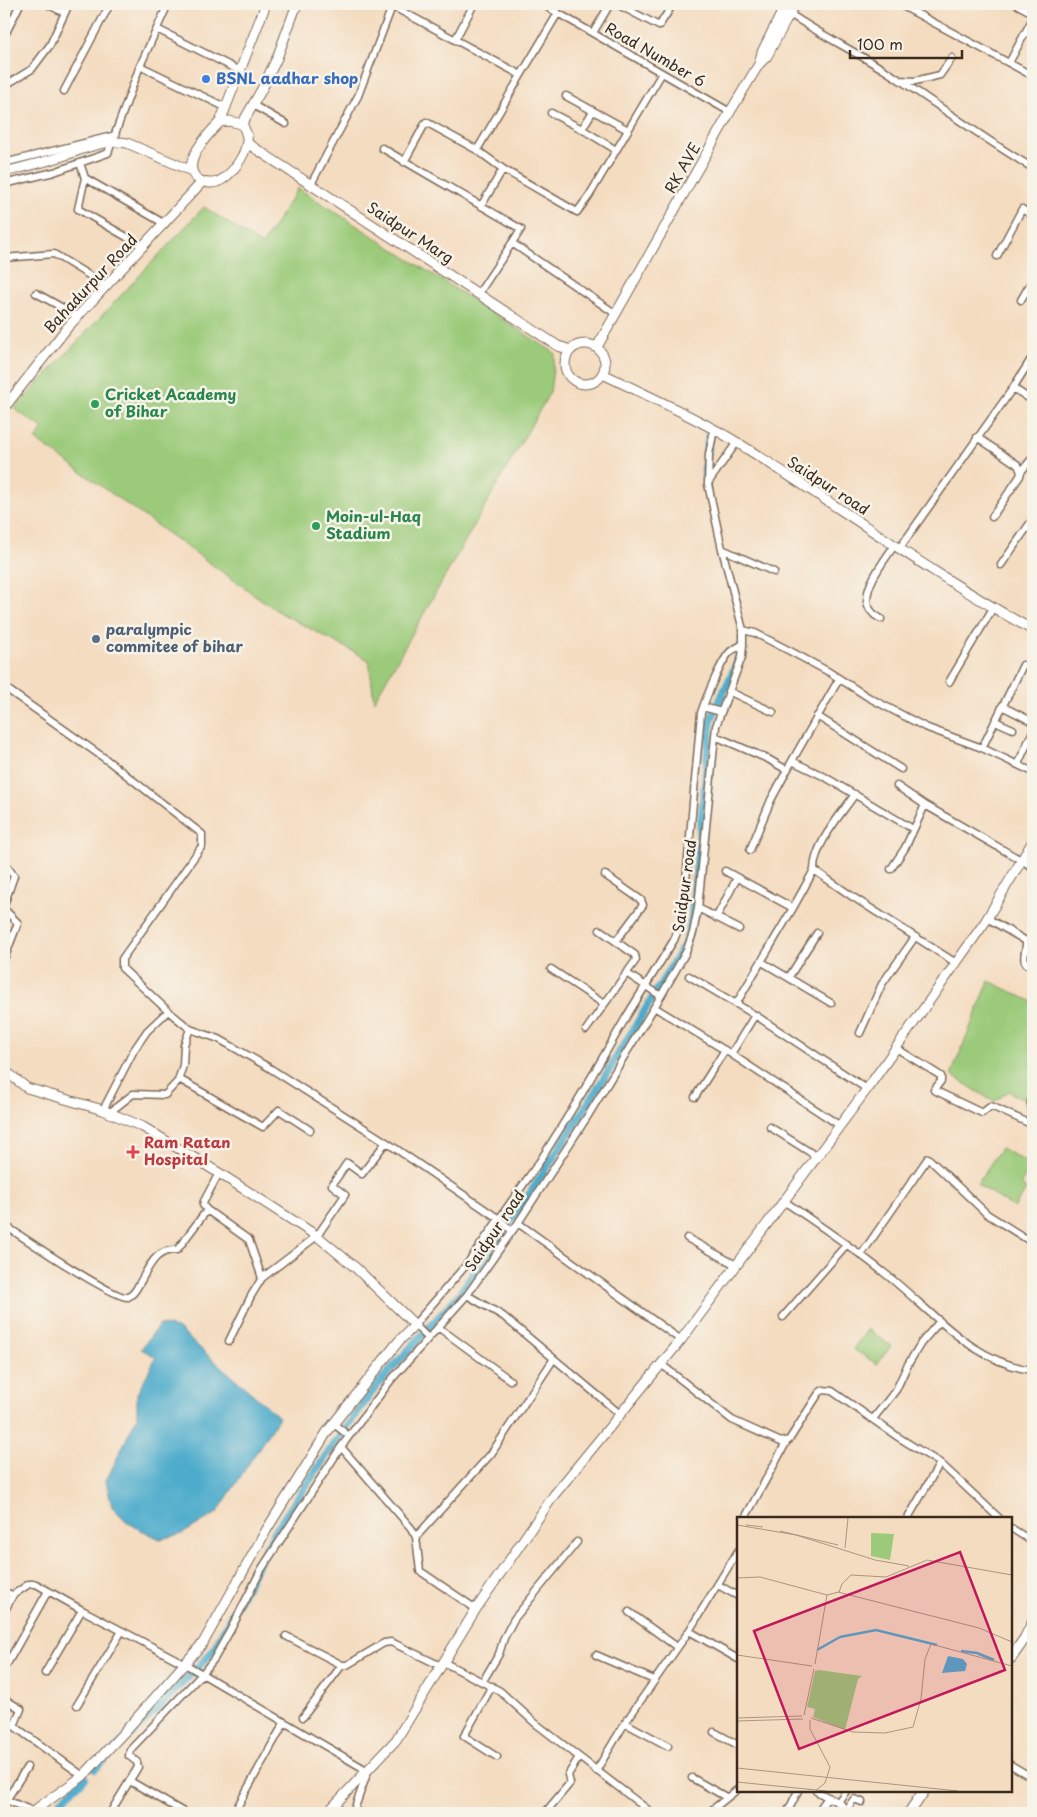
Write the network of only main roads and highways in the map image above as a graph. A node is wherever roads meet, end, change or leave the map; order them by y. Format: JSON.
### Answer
{"nodes":[{"id":1,"x":266,"y":4,"type":"edge"},
{"id":2,"x":297,"y":4,"type":"edge"},
{"id":3,"x":795,"y":4,"type":"edge"},
{"id":4,"x":786,"y":9,"type":"edge"},
{"id":5,"x":220,"y":122,"type":"junction"},
{"id":6,"x":242,"y":124,"type":"junction"},
{"id":7,"x":247,"y":143,"type":"junction"},
{"id":8,"x":194,"y":154,"type":"junction"},
{"id":9,"x":174,"y":163,"type":"junction"},
{"id":10,"x":192,"y":171,"type":"junction"},
{"id":11,"x":4,"y":172,"type":"edge"},
{"id":12,"x":202,"y":182,"type":"junction"},
{"id":13,"x":558,"y":346,"type":"junction"},
{"id":14,"x":597,"y":347,"type":"junction"},
{"id":15,"x":570,"y":350,"type":"junction"},
{"id":16,"x":566,"y":360,"type":"junction"},
{"id":17,"x":603,"y":374,"type":"junction"},
{"id":18,"x":4,"y":408,"type":"edge"},
{"id":19,"x":1033,"y":630,"type":"edge"},
{"id":20,"x":1033,"y":841,"type":"edge"},
{"id":21,"x":4,"y":1070,"type":"edge"},
{"id":22,"x":1033,"y":1622,"type":"edge"},
{"id":23,"x":1029,"y":1640,"type":"edge"},
{"id":24,"x":1012,"y":1657,"type":"edge"},
{"id":25,"x":923,"y":1792,"type":"edge"},
{"id":26,"x":35,"y":1813,"type":"edge"},
{"id":27,"x":327,"y":1813,"type":"edge"},
{"id":28,"x":910,"y":1813,"type":"edge"}],
"edges":[{"from":1,"to":5,"type":"main road"},
{"from":2,"to":6,"type":"main road"},
{"from":3,"to":4,"type":"main road","name":"RK AVE"},
{"from":4,"to":14,"type":"main road","name":"RK AVE"},
{"from":5,"to":6,"type":"main road"},
{"from":5,"to":8,"type":"main road"},
{"from":6,"to":7,"type":"main road"},
{"from":7,"to":12,"type":"main road"},
{"from":7,"to":13,"type":"main road","name":"Saidpur Marg"},
{"from":8,"to":9,"type":"main road"},
{"from":8,"to":10,"type":"main road"},
{"from":9,"to":10,"type":"main road"},
{"from":9,"to":11,"type":"main road"},
{"from":10,"to":12,"type":"main road"},
{"from":12,"to":18,"type":"main road","name":"Bahadurpur Road"},
{"from":13,"to":15,"type":"main road"},
{"from":13,"to":16,"type":"main road"},
{"from":14,"to":15,"type":"main road"},
{"from":14,"to":17,"type":"main road"},
{"from":15,"to":16,"type":"main road"},
{"from":16,"to":17,"type":"main road"},
{"from":17,"to":19,"type":"main road","name":"Saidpur road"},
{"from":20,"to":27,"type":"main road"},
{"from":21,"to":26,"type":"main road"},
{"from":22,"to":23,"type":"main road"},
{"from":23,"to":24,"type":"main road"},
{"from":25,"to":28,"type":"main road"}]}
